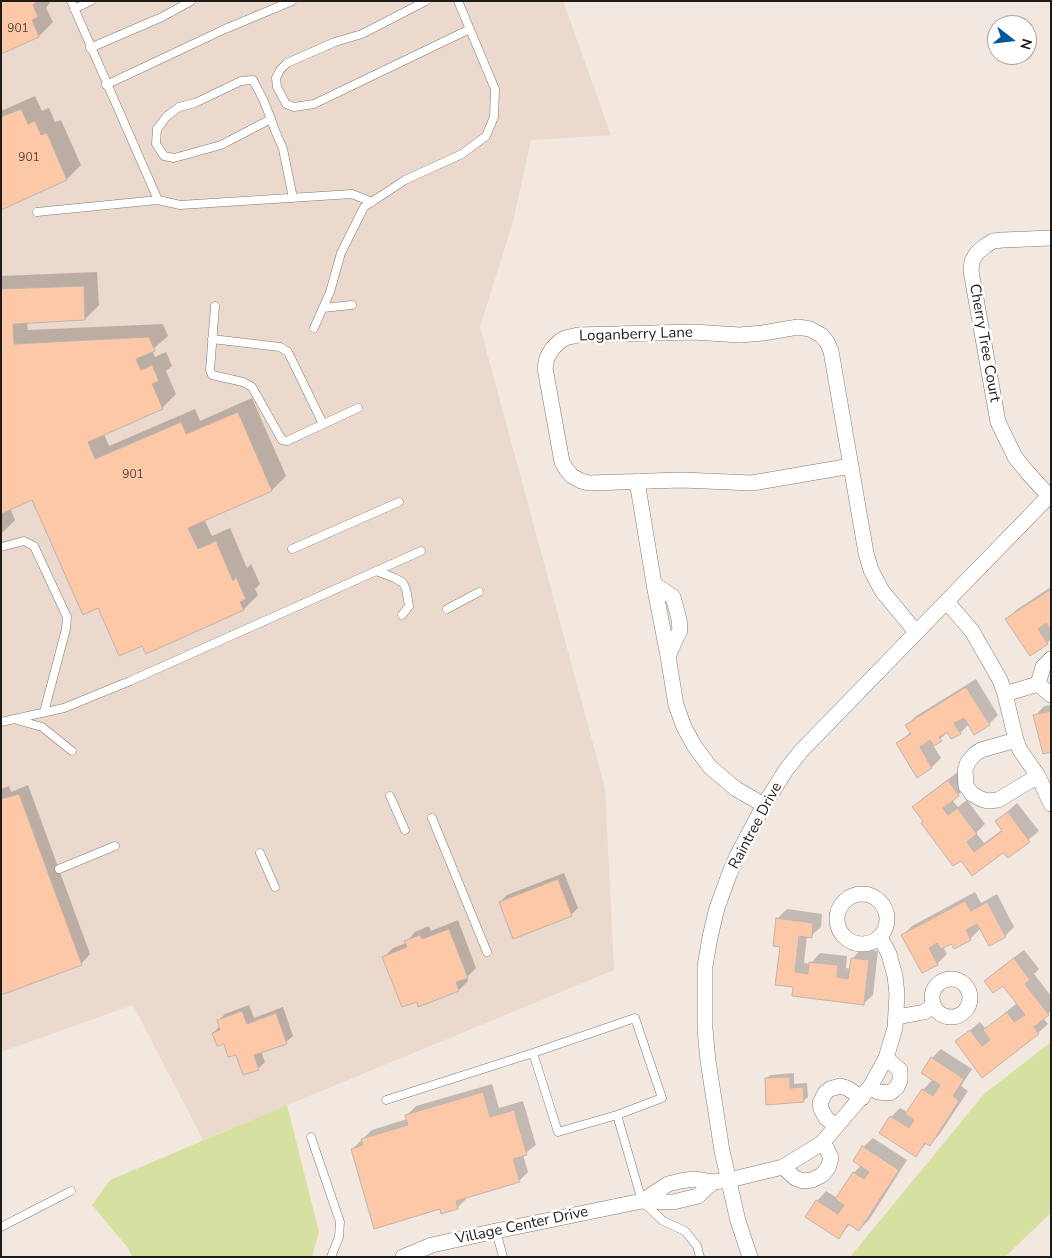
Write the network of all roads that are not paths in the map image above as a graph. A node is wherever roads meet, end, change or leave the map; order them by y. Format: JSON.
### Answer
{"nodes":[{"id":1,"x":91,"y":1,"type":"edge"},
{"id":2,"x":191,"y":1,"type":"edge"},
{"id":3,"x":292,"y":1,"type":"edge"},
{"id":4,"x":426,"y":1,"type":"edge"},
{"id":5,"x":458,"y":1,"type":"edge"},
{"id":6,"x":72,"y":5,"type":"edge"},
{"id":7,"x":470,"y":29,"type":"junction"},
{"id":8,"x":90,"y":48,"type":"junction"},
{"id":9,"x":106,"y":85,"type":"junction"},
{"id":10,"x":271,"y":120,"type":"junction"},
{"id":11,"x":293,"y":198,"type":"junction"},
{"id":12,"x":158,"y":200,"type":"junction"},
{"id":13,"x":372,"y":202,"type":"junction"},
{"id":14,"x":37,"y":212,"type":"dead end"},
{"id":15,"x":1051,"y":238,"type":"edge"},
{"id":16,"x":352,"y":305,"type":"dead end"},
{"id":17,"x":215,"y":306,"type":"dead end"},
{"id":18,"x":323,"y":308,"type":"junction"},
{"id":19,"x":314,"y":328,"type":"dead end"},
{"id":20,"x":212,"y":339,"type":"junction"},
{"id":21,"x":358,"y":408,"type":"dead end"},
{"id":22,"x":324,"y":424,"type":"junction"},
{"id":23,"x":851,"y":466,"type":"junction"},
{"id":24,"x":637,"y":481,"type":"junction"},
{"id":25,"x":1050,"y":495,"type":"edge"},
{"id":26,"x":399,"y":502,"type":"dead end"},
{"id":27,"x":1,"y":547,"type":"edge"},
{"id":28,"x":292,"y":549,"type":"dead end"},
{"id":29,"x":420,"y":551,"type":"dead end"},
{"id":30,"x":376,"y":571,"type":"junction"},
{"id":31,"x":479,"y":592,"type":"dead end"},
{"id":32,"x":947,"y":602,"type":"junction"},
{"id":33,"x":447,"y":609,"type":"dead end"},
{"id":34,"x":402,"y":615,"type":"dead end"},
{"id":35,"x":916,"y":632,"type":"junction"},
{"id":36,"x":1051,"y":659,"type":"edge"},
{"id":37,"x":1038,"y":684,"type":"junction"},
{"id":38,"x":1005,"y":694,"type":"junction"},
{"id":39,"x":1051,"y":696,"type":"edge"},
{"id":40,"x":44,"y":712,"type":"junction"},
{"id":41,"x":14,"y":719,"type":"junction"},
{"id":42,"x":1,"y":722,"type":"edge"},
{"id":43,"x":1016,"y":740,"type":"junction"},
{"id":44,"x":72,"y":751,"type":"dead end"},
{"id":45,"x":1038,"y":776,"type":"junction"},
{"id":46,"x":390,"y":796,"type":"dead end"},
{"id":47,"x":1051,"y":804,"type":"edge"},
{"id":48,"x":764,"y":805,"type":"junction"},
{"id":49,"x":432,"y":818,"type":"dead end"},
{"id":50,"x":405,"y":830,"type":"dead end"},
{"id":51,"x":115,"y":846,"type":"dead end"},
{"id":52,"x":260,"y":853,"type":"dead end"},
{"id":53,"x":59,"y":869,"type":"dead end"},
{"id":54,"x":275,"y":887,"type":"dead end"},
{"id":55,"x":880,"y":937,"type":"dead end"},
{"id":56,"x":488,"y":952,"type":"dead end"},
{"id":57,"x":934,"y":1006,"type":"dead end"},
{"id":58,"x":897,"y":1017,"type":"junction"},
{"id":59,"x":533,"y":1053,"type":"junction"},
{"id":60,"x":886,"y":1058,"type":"junction"},
{"id":61,"x":866,"y":1093,"type":"junction"},
{"id":62,"x":386,"y":1100,"type":"dead end"},
{"id":63,"x":617,"y":1115,"type":"junction"},
{"id":64,"x":836,"y":1126,"type":"junction"},
{"id":65,"x":311,"y":1138,"type":"dead end"},
{"id":66,"x":822,"y":1143,"type":"junction"},
{"id":67,"x":783,"y":1167,"type":"junction"},
{"id":68,"x":729,"y":1180,"type":"junction"},
{"id":69,"x":71,"y":1190,"type":"dead end"},
{"id":70,"x":642,"y":1201,"type":"junction"},
{"id":71,"x":1,"y":1228,"type":"edge"},
{"id":72,"x":496,"y":1231,"type":"junction"},
{"id":73,"x":331,"y":1257,"type":"edge"},
{"id":74,"x":403,"y":1257,"type":"edge"},
{"id":75,"x":503,"y":1257,"type":"edge"},
{"id":76,"x":700,"y":1257,"type":"edge"},
{"id":77,"x":750,"y":1257,"type":"edge"}],
"edges":[{"from":1,"to":6,"type":"lane"},
{"from":2,"to":8,"type":"lane"},
{"from":3,"to":9,"type":"lane"},
{"from":4,"to":7,"type":"lane"},
{"from":5,"to":7,"type":"lane"},
{"from":6,"to":8,"type":"lane"},
{"from":7,"to":13,"type":"lane"},
{"from":8,"to":9,"type":"lane"},
{"from":9,"to":12,"type":"lane"},
{"from":10,"to":10,"type":"lane"},
{"from":10,"to":11,"type":"lane"},
{"from":11,"to":12,"type":"lane"},
{"from":11,"to":13,"type":"lane"},
{"from":12,"to":14,"type":"lane"},
{"from":13,"to":18,"type":"lane"},
{"from":15,"to":25,"type":"street","name":"Cherry Tree Court"},
{"from":16,"to":18,"type":"lane"},
{"from":17,"to":20,"type":"lane"},
{"from":18,"to":19,"type":"lane"},
{"from":20,"to":22,"type":"lane"},
{"from":20,"to":22,"type":"lane"},
{"from":21,"to":22,"type":"lane"},
{"from":23,"to":24,"type":"street","name":"Loganberry Lane"},
{"from":23,"to":24,"type":"street","name":"Loganberry Lane"},
{"from":23,"to":35,"type":"street","name":"Loganberry Lane"},
{"from":24,"to":48,"type":"street"},
{"from":25,"to":32,"type":"street","name":"Raintree Drive"},
{"from":26,"to":28,"type":"lane"},
{"from":27,"to":40,"type":"lane"},
{"from":29,"to":30,"type":"lane"},
{"from":30,"to":34,"type":"lane"},
{"from":30,"to":40,"type":"lane"},
{"from":31,"to":33,"type":"lane"},
{"from":32,"to":35,"type":"street","name":"Raintree Drive"},
{"from":32,"to":38,"type":"street"},
{"from":35,"to":48,"type":"street","name":"Raintree Drive"},
{"from":36,"to":37,"type":"street"},
{"from":37,"to":38,"type":"street"},
{"from":37,"to":39,"type":"street"},
{"from":38,"to":43,"type":"street"},
{"from":40,"to":41,"type":"lane"},
{"from":41,"to":42,"type":"lane"},
{"from":41,"to":44,"type":"lane"},
{"from":43,"to":45,"type":"street"},
{"from":43,"to":45,"type":"street"},
{"from":45,"to":47,"type":"street"},
{"from":46,"to":50,"type":"lane"},
{"from":48,"to":68,"type":"street","name":"Raintree Drive"},
{"from":49,"to":56,"type":"lane"},
{"from":51,"to":53,"type":"lane"},
{"from":52,"to":54,"type":"lane"},
{"from":55,"to":58,"type":"street","name":"Village Center Drive"},
{"from":57,"to":58,"type":"street"},
{"from":58,"to":60,"type":"street","name":"Village Center Drive"},
{"from":59,"to":62,"type":"lane"},
{"from":59,"to":63,"type":"lane"},
{"from":59,"to":63,"type":"lane"},
{"from":60,"to":61,"type":"street","name":"Village Center Drive"},
{"from":60,"to":61,"type":"street"},
{"from":61,"to":64,"type":"street","name":"Village Center Drive"},
{"from":61,"to":64,"type":"street"},
{"from":63,"to":70,"type":"lane"},
{"from":64,"to":66,"type":"street","name":"Village Center Drive"},
{"from":65,"to":73,"type":"lane"},
{"from":66,"to":67,"type":"street","name":"Village Center Drive"},
{"from":66,"to":67,"type":"street"},
{"from":67,"to":68,"type":"street","name":"Village Center Drive"},
{"from":68,"to":70,"type":"street","name":"Village Center Drive"},
{"from":68,"to":77,"type":"street","name":"Raintree Drive"},
{"from":69,"to":71,"type":"lane"},
{"from":70,"to":72,"type":"street","name":"Village Center Drive"},
{"from":70,"to":76,"type":"lane"},
{"from":72,"to":74,"type":"street","name":"Village Center Drive"},
{"from":72,"to":75,"type":"lane"}]}
